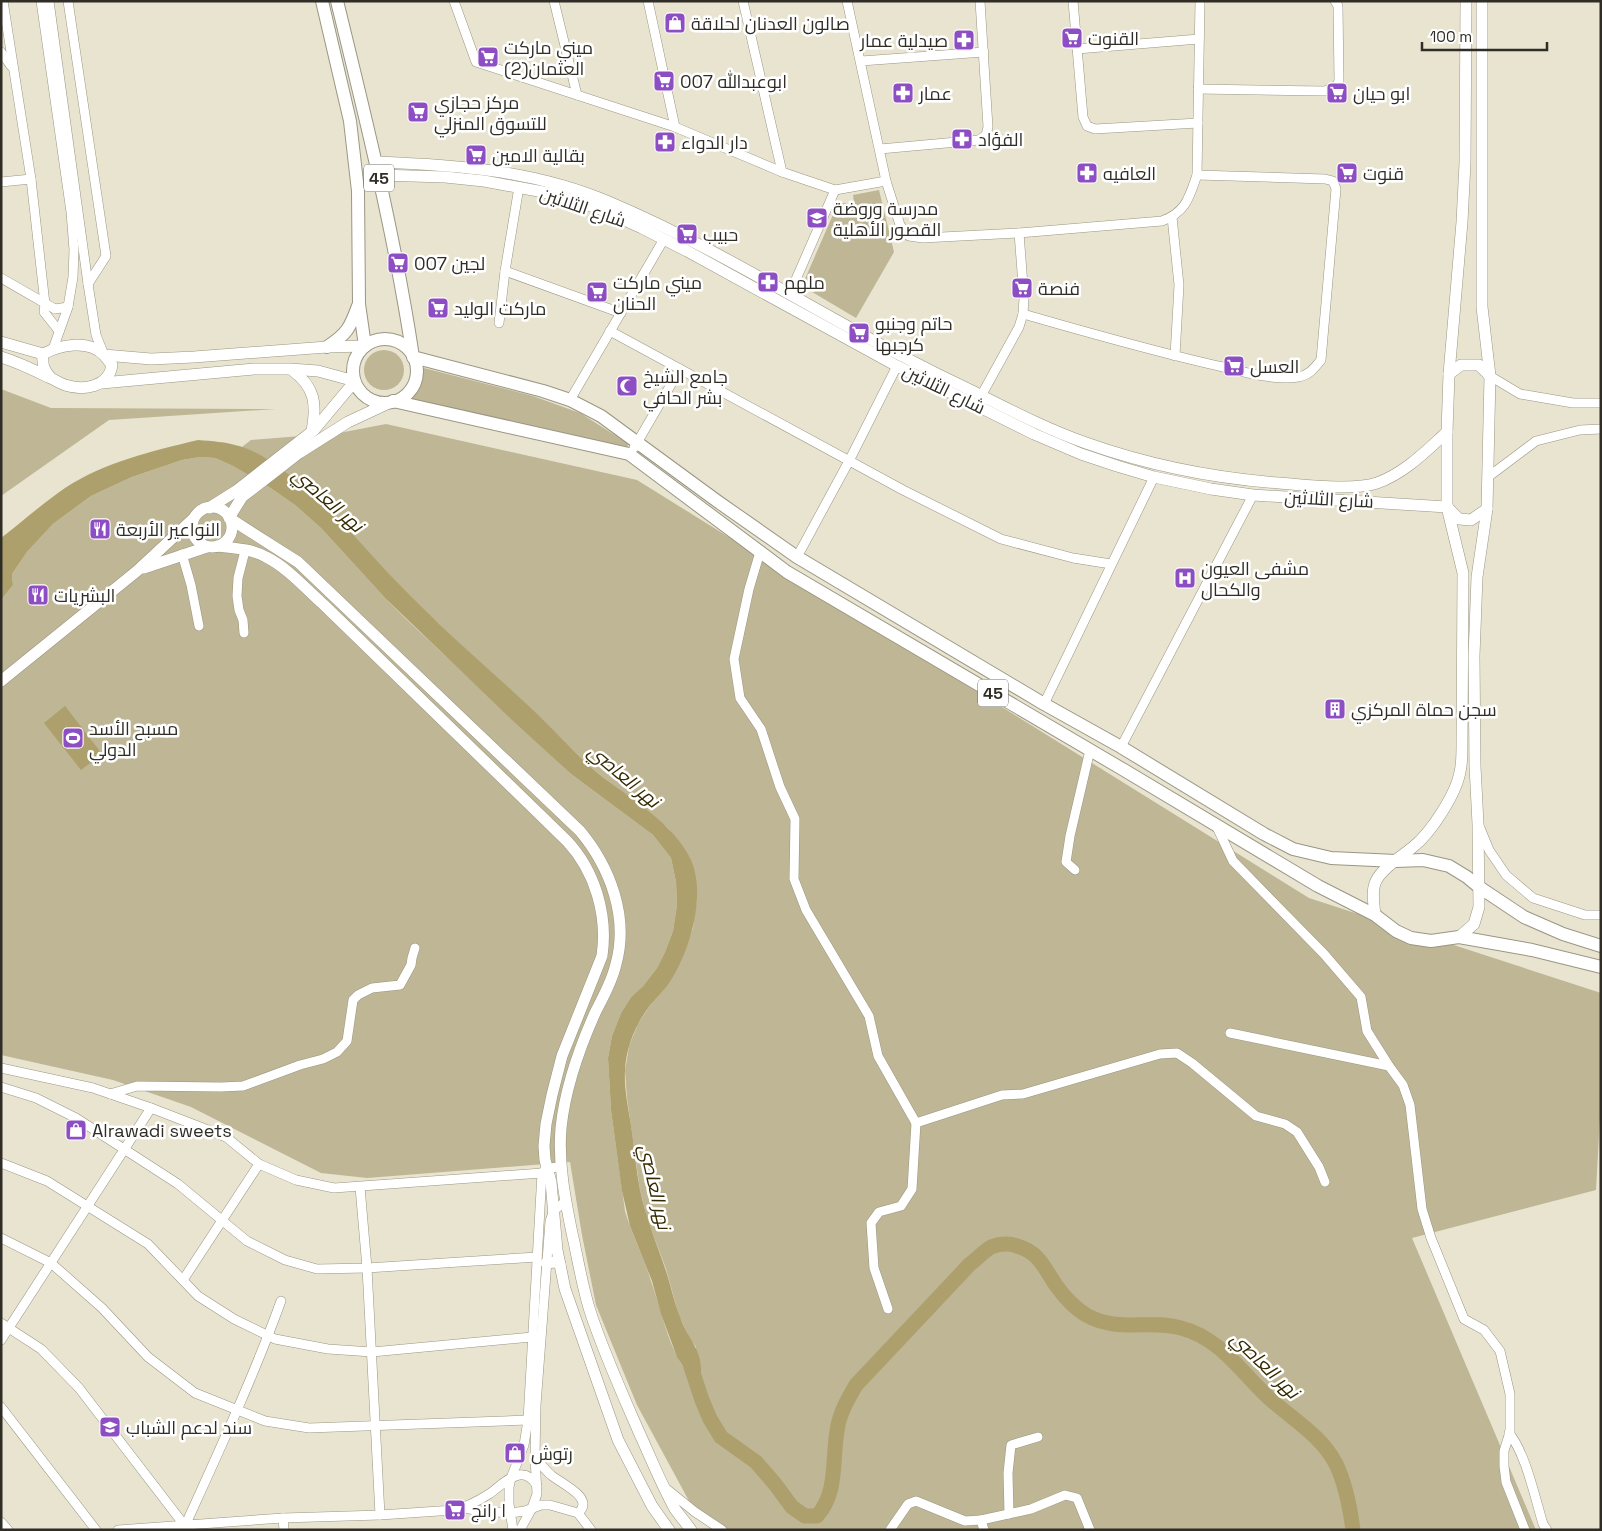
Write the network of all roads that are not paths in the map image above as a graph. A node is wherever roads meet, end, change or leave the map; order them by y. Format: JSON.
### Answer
{"nodes":[{"id":1,"x":3,"y":1,"type":"edge"},
{"id":2,"x":42,"y":1,"type":"edge"},
{"id":3,"x":49,"y":1,"type":"edge"},
{"id":4,"x":68,"y":1,"type":"edge"},
{"id":5,"x":322,"y":1,"type":"edge"},
{"id":6,"x":338,"y":1,"type":"edge"},
{"id":7,"x":454,"y":1,"type":"edge"},
{"id":8,"x":554,"y":1,"type":"edge"},
{"id":9,"x":648,"y":1,"type":"edge"},
{"id":10,"x":743,"y":1,"type":"edge"},
{"id":11,"x":847,"y":1,"type":"edge"},
{"id":12,"x":980,"y":1,"type":"edge"},
{"id":13,"x":1073,"y":1,"type":"edge"},
{"id":14,"x":1200,"y":1,"type":"edge"},
{"id":15,"x":1336,"y":1,"type":"edge"},
{"id":16,"x":1466,"y":1,"type":"edge"},
{"id":17,"x":1482,"y":1,"type":"edge"},
{"id":18,"x":1199,"y":40,"type":"junction"},
{"id":19,"x":1077,"y":49,"type":"junction"},
{"id":20,"x":1,"y":52,"type":"edge"},
{"id":21,"x":984,"y":52,"type":"junction"},
{"id":22,"x":861,"y":61,"type":"junction"},
{"id":23,"x":12,"y":68,"type":"junction"},
{"id":24,"x":1198,"y":90,"type":"junction"},
{"id":25,"x":577,"y":95,"type":"junction"},
{"id":26,"x":1198,"y":123,"type":"junction"},
{"id":27,"x":674,"y":127,"type":"junction"},
{"id":28,"x":880,"y":148,"type":"junction"},
{"id":29,"x":376,"y":162,"type":"junction"},
{"id":30,"x":782,"y":172,"type":"junction"},
{"id":31,"x":378,"y":175,"type":"junction"},
{"id":32,"x":1197,"y":175,"type":"junction"},
{"id":33,"x":31,"y":179,"type":"junction"},
{"id":34,"x":3,"y":180,"type":"edge"},
{"id":35,"x":886,"y":181,"type":"junction"},
{"id":36,"x":519,"y":187,"type":"junction"},
{"id":37,"x":835,"y":190,"type":"junction"},
{"id":38,"x":1172,"y":217,"type":"junction"},
{"id":39,"x":1019,"y":232,"type":"junction"},
{"id":40,"x":664,"y":239,"type":"junction"},
{"id":41,"x":690,"y":246,"type":"junction"},
{"id":42,"x":505,"y":271,"type":"junction"},
{"id":43,"x":1,"y":278,"type":"edge"},
{"id":44,"x":88,"y":284,"type":"junction"},
{"id":45,"x":790,"y":293,"type":"junction"},
{"id":46,"x":46,"y":304,"type":"junction"},
{"id":47,"x":359,"y":304,"type":"junction"},
{"id":48,"x":68,"y":307,"type":"junction"},
{"id":49,"x":621,"y":313,"type":"junction"},
{"id":50,"x":1023,"y":314,"type":"junction"},
{"id":51,"x":499,"y":322,"type":"dead end"},
{"id":52,"x":59,"y":331,"type":"junction"},
{"id":53,"x":610,"y":331,"type":"junction"},
{"id":54,"x":1,"y":342,"type":"edge"},
{"id":55,"x":365,"y":346,"type":"junction"},
{"id":56,"x":327,"y":347,"type":"junction"},
{"id":57,"x":48,"y":352,"type":"junction"},
{"id":58,"x":104,"y":355,"type":"junction"},
{"id":59,"x":413,"y":356,"type":"junction"},
{"id":60,"x":1175,"y":356,"type":"junction"},
{"id":61,"x":1,"y":357,"type":"edge"},
{"id":62,"x":897,"y":366,"type":"junction"},
{"id":63,"x":290,"y":369,"type":"junction"},
{"id":64,"x":680,"y":369,"type":"junction"},
{"id":65,"x":1449,"y":374,"type":"junction"},
{"id":66,"x":1490,"y":376,"type":"junction"},
{"id":67,"x":52,"y":378,"type":"junction"},
{"id":68,"x":355,"y":381,"type":"junction"},
{"id":69,"x":102,"y":384,"type":"junction"},
{"id":70,"x":981,"y":396,"type":"junction"},
{"id":71,"x":570,"y":400,"type":"junction"},
{"id":72,"x":393,"y":401,"type":"junction"},
{"id":73,"x":1601,"y":403,"type":"edge"},
{"id":74,"x":1036,"y":428,"type":"junction"},
{"id":75,"x":1601,"y":429,"type":"edge"},
{"id":76,"x":312,"y":432,"type":"junction"},
{"id":77,"x":1447,"y":432,"type":"junction"},
{"id":78,"x":638,"y":443,"type":"junction"},
{"id":79,"x":291,"y":453,"type":"junction"},
{"id":80,"x":630,"y":454,"type":"junction"},
{"id":81,"x":849,"y":461,"type":"junction"},
{"id":82,"x":1213,"y":475,"type":"junction"},
{"id":83,"x":1154,"y":476,"type":"junction"},
{"id":84,"x":1488,"y":477,"type":"junction"},
{"id":85,"x":1211,"y":489,"type":"junction"},
{"id":86,"x":239,"y":494,"type":"junction"},
{"id":87,"x":1253,"y":495,"type":"junction"},
{"id":88,"x":1447,"y":507,"type":"junction"},
{"id":89,"x":208,"y":508,"type":"junction"},
{"id":90,"x":1487,"y":509,"type":"junction"},
{"id":91,"x":229,"y":518,"type":"junction"},
{"id":92,"x":193,"y":519,"type":"junction"},
{"id":93,"x":212,"y":546,"type":"junction"},
{"id":94,"x":244,"y":551,"type":"junction"},
{"id":95,"x":760,"y":552,"type":"junction"},
{"id":96,"x":182,"y":554,"type":"junction"},
{"id":97,"x":797,"y":557,"type":"junction"},
{"id":98,"x":1111,"y":564,"type":"junction"},
{"id":99,"x":137,"y":571,"type":"junction"},
{"id":100,"x":198,"y":626,"type":"dead end"},
{"id":101,"x":244,"y":633,"type":"dead end"},
{"id":102,"x":1,"y":680,"type":"edge"},
{"id":103,"x":1044,"y":704,"type":"junction"},
{"id":104,"x":1122,"y":747,"type":"junction"},
{"id":105,"x":1090,"y":750,"type":"junction"},
{"id":106,"x":1478,"y":824,"type":"junction"},
{"id":107,"x":1216,"y":825,"type":"junction"},
{"id":108,"x":1396,"y":861,"type":"junction"},
{"id":109,"x":1075,"y":870,"type":"dead end"},
{"id":110,"x":1479,"y":887,"type":"junction"},
{"id":111,"x":1375,"y":915,"type":"junction"},
{"id":112,"x":1601,"y":915,"type":"edge"},
{"id":113,"x":1459,"y":937,"type":"junction"},
{"id":114,"x":1601,"y":946,"type":"edge"},
{"id":115,"x":415,"y":948,"type":"dead end"},
{"id":116,"x":1601,"y":967,"type":"edge"},
{"id":117,"x":1230,"y":1033,"type":"dead end"},
{"id":118,"x":1388,"y":1066,"type":"junction"},
{"id":119,"x":1,"y":1068,"type":"edge"},
{"id":120,"x":1,"y":1087,"type":"edge"},
{"id":121,"x":110,"y":1094,"type":"junction"},
{"id":122,"x":150,"y":1108,"type":"junction"},
{"id":123,"x":916,"y":1123,"type":"junction"},
{"id":124,"x":124,"y":1150,"type":"junction"},
{"id":125,"x":1,"y":1163,"type":"edge"},
{"id":126,"x":259,"y":1164,"type":"junction"},
{"id":127,"x":561,"y":1167,"type":"junction"},
{"id":128,"x":545,"y":1171,"type":"junction"},
{"id":129,"x":1325,"y":1182,"type":"dead end"},
{"id":130,"x":360,"y":1187,"type":"junction"},
{"id":131,"x":565,"y":1202,"type":"junction"},
{"id":132,"x":87,"y":1207,"type":"junction"},
{"id":133,"x":554,"y":1210,"type":"junction"},
{"id":134,"x":223,"y":1220,"type":"junction"},
{"id":135,"x":1,"y":1238,"type":"edge"},
{"id":136,"x":541,"y":1260,"type":"junction"},
{"id":137,"x":51,"y":1263,"type":"junction"},
{"id":138,"x":560,"y":1264,"type":"junction"},
{"id":139,"x":367,"y":1268,"type":"junction"},
{"id":140,"x":184,"y":1280,"type":"junction"},
{"id":141,"x":282,"y":1301,"type":"dead end"},
{"id":142,"x":888,"y":1309,"type":"dead end"},
{"id":143,"x":5,"y":1325,"type":"edge"},
{"id":144,"x":269,"y":1336,"type":"junction"},
{"id":145,"x":532,"y":1337,"type":"junction"},
{"id":146,"x":1,"y":1340,"type":"edge"},
{"id":147,"x":372,"y":1352,"type":"junction"},
{"id":148,"x":1,"y":1407,"type":"edge"},
{"id":149,"x":237,"y":1410,"type":"junction"},
{"id":150,"x":528,"y":1420,"type":"junction"},
{"id":151,"x":376,"y":1426,"type":"junction"},
{"id":152,"x":1509,"y":1433,"type":"junction"},
{"id":153,"x":1038,"y":1437,"type":"dead end"},
{"id":154,"x":535,"y":1457,"type":"junction"},
{"id":155,"x":511,"y":1478,"type":"junction"},
{"id":156,"x":537,"y":1486,"type":"junction"},
{"id":157,"x":664,"y":1487,"type":"junction"},
{"id":158,"x":464,"y":1508,"type":"junction"},
{"id":159,"x":532,"y":1508,"type":"junction"},
{"id":160,"x":510,"y":1513,"type":"junction"},
{"id":161,"x":578,"y":1513,"type":"junction"},
{"id":162,"x":1009,"y":1514,"type":"junction"},
{"id":163,"x":380,"y":1515,"type":"junction"},
{"id":164,"x":283,"y":1518,"type":"junction"},
{"id":165,"x":981,"y":1520,"type":"junction"},
{"id":166,"x":1,"y":1522,"type":"edge"},
{"id":167,"x":186,"y":1526,"type":"junction"},
{"id":168,"x":8,"y":1530,"type":"edge"},
{"id":169,"x":96,"y":1530,"type":"edge"},
{"id":170,"x":118,"y":1530,"type":"edge"},
{"id":171,"x":284,"y":1530,"type":"edge"},
{"id":172,"x":512,"y":1530,"type":"edge"},
{"id":173,"x":520,"y":1530,"type":"edge"},
{"id":174,"x":591,"y":1530,"type":"edge"},
{"id":175,"x":669,"y":1530,"type":"edge"},
{"id":176,"x":691,"y":1530,"type":"edge"},
{"id":177,"x":722,"y":1530,"type":"edge"},
{"id":178,"x":890,"y":1530,"type":"edge"},
{"id":179,"x":984,"y":1530,"type":"edge"},
{"id":180,"x":1090,"y":1530,"type":"edge"},
{"id":181,"x":1526,"y":1530,"type":"edge"},
{"id":182,"x":1547,"y":1530,"type":"edge"}],
"edges":[{"from":1,"to":23,"type":"street"},
{"from":2,"to":48,"type":"street"},
{"from":3,"to":44,"type":"street"},
{"from":4,"to":44,"type":"street"},
{"from":5,"to":47,"type":"highway","number":"45"},
{"from":6,"to":29,"type":"highway","number":"45"},
{"from":7,"to":25,"type":"street"},
{"from":8,"to":25,"type":"street"},
{"from":9,"to":27,"type":"street"},
{"from":10,"to":30,"type":"street"},
{"from":11,"to":22,"type":"street"},
{"from":12,"to":21,"type":"street"},
{"from":13,"to":19,"type":"street"},
{"from":14,"to":18,"type":"street"},
{"from":15,"to":24,"type":"street"},
{"from":16,"to":65,"type":"main road"},
{"from":17,"to":66,"type":"main road"},
{"from":18,"to":19,"type":"street"},
{"from":18,"to":24,"type":"street"},
{"from":19,"to":26,"type":"street"},
{"from":20,"to":23,"type":"street"},
{"from":21,"to":22,"type":"street"},
{"from":21,"to":28,"type":"street"},
{"from":22,"to":28,"type":"street"},
{"from":23,"to":33,"type":"street"},
{"from":24,"to":26,"type":"street"},
{"from":25,"to":27,"type":"street"},
{"from":26,"to":32,"type":"street"},
{"from":27,"to":30,"type":"street"},
{"from":28,"to":35,"type":"street"},
{"from":29,"to":31,"type":"highway","number":"45"},
{"from":29,"to":41,"type":"main road"},
{"from":30,"to":37,"type":"street"},
{"from":31,"to":36,"type":"main road","name":"شارع الثلاثين"},
{"from":31,"to":59,"type":"highway","number":"45"},
{"from":32,"to":38,"type":"street"},
{"from":32,"to":60,"type":"street"},
{"from":33,"to":34,"type":"street"},
{"from":33,"to":46,"type":"street"},
{"from":35,"to":37,"type":"street"},
{"from":35,"to":39,"type":"street"},
{"from":36,"to":40,"type":"main road","name":"شارع الثلاثين"},
{"from":36,"to":42,"type":"street"},
{"from":37,"to":45,"type":"street"},
{"from":38,"to":39,"type":"street"},
{"from":38,"to":60,"type":"street"},
{"from":39,"to":50,"type":"street"},
{"from":40,"to":41,"type":"main road","name":"شارع الثلاثين"},
{"from":40,"to":49,"type":"street"},
{"from":41,"to":45,"type":"main road"},
{"from":41,"to":62,"type":"main road","name":"شارع الثلاثين"},
{"from":42,"to":49,"type":"street"},
{"from":42,"to":51,"type":"street"},
{"from":43,"to":46,"type":"street"},
{"from":44,"to":58,"type":"street"},
{"from":45,"to":70,"type":"main road"},
{"from":46,"to":48,"type":"street"},
{"from":46,"to":52,"type":"street"},
{"from":47,"to":55,"type":"highway","number":"45"},
{"from":47,"to":56,"type":"highway"},
{"from":48,"to":52,"type":"street"},
{"from":49,"to":53,"type":"street"},
{"from":50,"to":60,"type":"street"},
{"from":50,"to":70,"type":"street"},
{"from":52,"to":57,"type":"street"},
{"from":53,"to":64,"type":"street"},
{"from":53,"to":71,"type":"street"},
{"from":54,"to":57,"type":"main road"},
{"from":55,"to":56,"type":"main road"},
{"from":55,"to":59,"type":"highway"},
{"from":55,"to":68,"type":"highway"},
{"from":56,"to":58,"type":"main road"},
{"from":57,"to":58,"type":"main road"},
{"from":57,"to":67,"type":"main road"},
{"from":58,"to":69,"type":"main road"},
{"from":59,"to":71,"type":"highway","number":"45"},
{"from":59,"to":72,"type":"highway"},
{"from":61,"to":67,"type":"main road"},
{"from":62,"to":74,"type":"main road","name":"شارع الثلاثين"},
{"from":62,"to":81,"type":"street"},
{"from":63,"to":68,"type":"main road"},
{"from":63,"to":69,"type":"main road"},
{"from":63,"to":76,"type":"main road"},
{"from":64,"to":78,"type":"street"},
{"from":64,"to":81,"type":"street"},
{"from":65,"to":66,"type":"main road"},
{"from":65,"to":77,"type":"main road"},
{"from":66,"to":73,"type":"street"},
{"from":66,"to":84,"type":"main road"},
{"from":67,"to":69,"type":"main road"},
{"from":68,"to":72,"type":"highway"},
{"from":68,"to":76,"type":"main road"},
{"from":70,"to":74,"type":"main road"},
{"from":71,"to":78,"type":"highway","number":"45"},
{"from":72,"to":79,"type":"main road"},
{"from":72,"to":80,"type":"highway","number":"45"},
{"from":74,"to":82,"type":"main road"},
{"from":74,"to":83,"type":"main road","name":"شارع الثلاثين"},
{"from":75,"to":84,"type":"street"},
{"from":76,"to":79,"type":"main road"},
{"from":77,"to":82,"type":"main road"},
{"from":77,"to":88,"type":"main road"},
{"from":78,"to":80,"type":"street"},
{"from":78,"to":97,"type":"highway","number":"45"},
{"from":79,"to":86,"type":"main road"},
{"from":80,"to":95,"type":"highway","number":"45"},
{"from":81,"to":97,"type":"street"},
{"from":81,"to":98,"type":"street"},
{"from":82,"to":85,"type":"main road"},
{"from":83,"to":85,"type":"main road","name":"شارع الثلاثين"},
{"from":83,"to":98,"type":"street"},
{"from":84,"to":90,"type":"main road"},
{"from":85,"to":87,"type":"main road","name":"شارع الثلاثين"},
{"from":86,"to":89,"type":"main road"},
{"from":86,"to":91,"type":"main road"},
{"from":87,"to":88,"type":"main road","name":"شارع الثلاثين"},
{"from":87,"to":104,"type":"street"},
{"from":88,"to":90,"type":"main road"},
{"from":88,"to":108,"type":"main road"},
{"from":89,"to":91,"type":"main road"},
{"from":89,"to":92,"type":"main road"},
{"from":90,"to":106,"type":"main road"},
{"from":91,"to":93,"type":"main road"},
{"from":91,"to":127,"type":"main road"},
{"from":92,"to":93,"type":"main road"},
{"from":92,"to":99,"type":"main road"},
{"from":93,"to":94,"type":"main road"},
{"from":93,"to":96,"type":"main road"},
{"from":94,"to":101,"type":"street"},
{"from":94,"to":128,"type":"main road"},
{"from":95,"to":105,"type":"highway","number":"45"},
{"from":95,"to":123,"type":"street"},
{"from":96,"to":99,"type":"main road"},
{"from":96,"to":100,"type":"street"},
{"from":97,"to":103,"type":"highway","number":"45"},
{"from":98,"to":103,"type":"street"},
{"from":99,"to":102,"type":"main road"},
{"from":103,"to":104,"type":"highway","number":"45"},
{"from":104,"to":108,"type":"highway","number":"45"},
{"from":105,"to":107,"type":"highway","number":"45"},
{"from":105,"to":109,"type":"street"},
{"from":106,"to":110,"type":"main road"},
{"from":106,"to":112,"type":"street"},
{"from":107,"to":111,"type":"highway","number":"45"},
{"from":107,"to":118,"type":"street"},
{"from":108,"to":110,"type":"highway","number":"45"},
{"from":108,"to":111,"type":"main road"},
{"from":110,"to":113,"type":"main road"},
{"from":110,"to":114,"type":"highway","number":"45"},
{"from":111,"to":113,"type":"highway","number":"45"},
{"from":113,"to":116,"type":"highway","number":"45"},
{"from":115,"to":121,"type":"street"},
{"from":117,"to":118,"type":"street"},
{"from":118,"to":152,"type":"street"},
{"from":119,"to":121,"type":"street"},
{"from":120,"to":124,"type":"street"},
{"from":121,"to":122,"type":"street"},
{"from":122,"to":124,"type":"street"},
{"from":122,"to":126,"type":"street"},
{"from":123,"to":129,"type":"street"},
{"from":123,"to":142,"type":"street"},
{"from":124,"to":132,"type":"street"},
{"from":124,"to":134,"type":"street"},
{"from":125,"to":132,"type":"street"},
{"from":126,"to":130,"type":"street"},
{"from":126,"to":134,"type":"street"},
{"from":127,"to":128,"type":"street"},
{"from":127,"to":131,"type":"main road"},
{"from":128,"to":130,"type":"street"},
{"from":128,"to":133,"type":"main road"},
{"from":128,"to":136,"type":"street"},
{"from":130,"to":139,"type":"street"},
{"from":131,"to":133,"type":"street"},
{"from":131,"to":157,"type":"main road"},
{"from":132,"to":137,"type":"street"},
{"from":132,"to":140,"type":"street"},
{"from":133,"to":136,"type":"street"},
{"from":133,"to":138,"type":"main road"},
{"from":134,"to":139,"type":"street"},
{"from":134,"to":140,"type":"street"},
{"from":135,"to":137,"type":"street"},
{"from":136,"to":138,"type":"main road"},
{"from":136,"to":139,"type":"street"},
{"from":136,"to":145,"type":"street"},
{"from":136,"to":154,"type":"street"},
{"from":137,"to":143,"type":"street"},
{"from":137,"to":149,"type":"street"},
{"from":138,"to":175,"type":"main road"},
{"from":139,"to":147,"type":"street"},
{"from":140,"to":144,"type":"street"},
{"from":141,"to":144,"type":"street"},
{"from":143,"to":146,"type":"street"},
{"from":143,"to":167,"type":"street"},
{"from":144,"to":147,"type":"street"},
{"from":144,"to":149,"type":"street"},
{"from":145,"to":147,"type":"street"},
{"from":145,"to":150,"type":"street"},
{"from":147,"to":151,"type":"street"},
{"from":148,"to":169,"type":"street"},
{"from":149,"to":151,"type":"street"},
{"from":149,"to":167,"type":"street"},
{"from":150,"to":151,"type":"street"},
{"from":150,"to":155,"type":"street"},
{"from":151,"to":163,"type":"street"},
{"from":152,"to":181,"type":"street"},
{"from":152,"to":182,"type":"street"},
{"from":153,"to":162,"type":"street"},
{"from":154,"to":156,"type":"street"},
{"from":154,"to":161,"type":"street"},
{"from":155,"to":156,"type":"street"},
{"from":155,"to":158,"type":"street"},
{"from":155,"to":160,"type":"street"},
{"from":156,"to":159,"type":"street"},
{"from":157,"to":176,"type":"main road"},
{"from":157,"to":177,"type":"street"},
{"from":158,"to":160,"type":"street"},
{"from":158,"to":163,"type":"street"},
{"from":159,"to":160,"type":"street"},
{"from":159,"to":161,"type":"street"},
{"from":159,"to":173,"type":"street"},
{"from":160,"to":172,"type":"street"},
{"from":161,"to":174,"type":"street"},
{"from":162,"to":165,"type":"street"},
{"from":162,"to":180,"type":"street"},
{"from":163,"to":164,"type":"street"},
{"from":164,"to":167,"type":"street"},
{"from":164,"to":171,"type":"street"},
{"from":165,"to":178,"type":"street"},
{"from":165,"to":179,"type":"street"},
{"from":166,"to":168,"type":"street"},
{"from":167,"to":170,"type":"street"}]}
